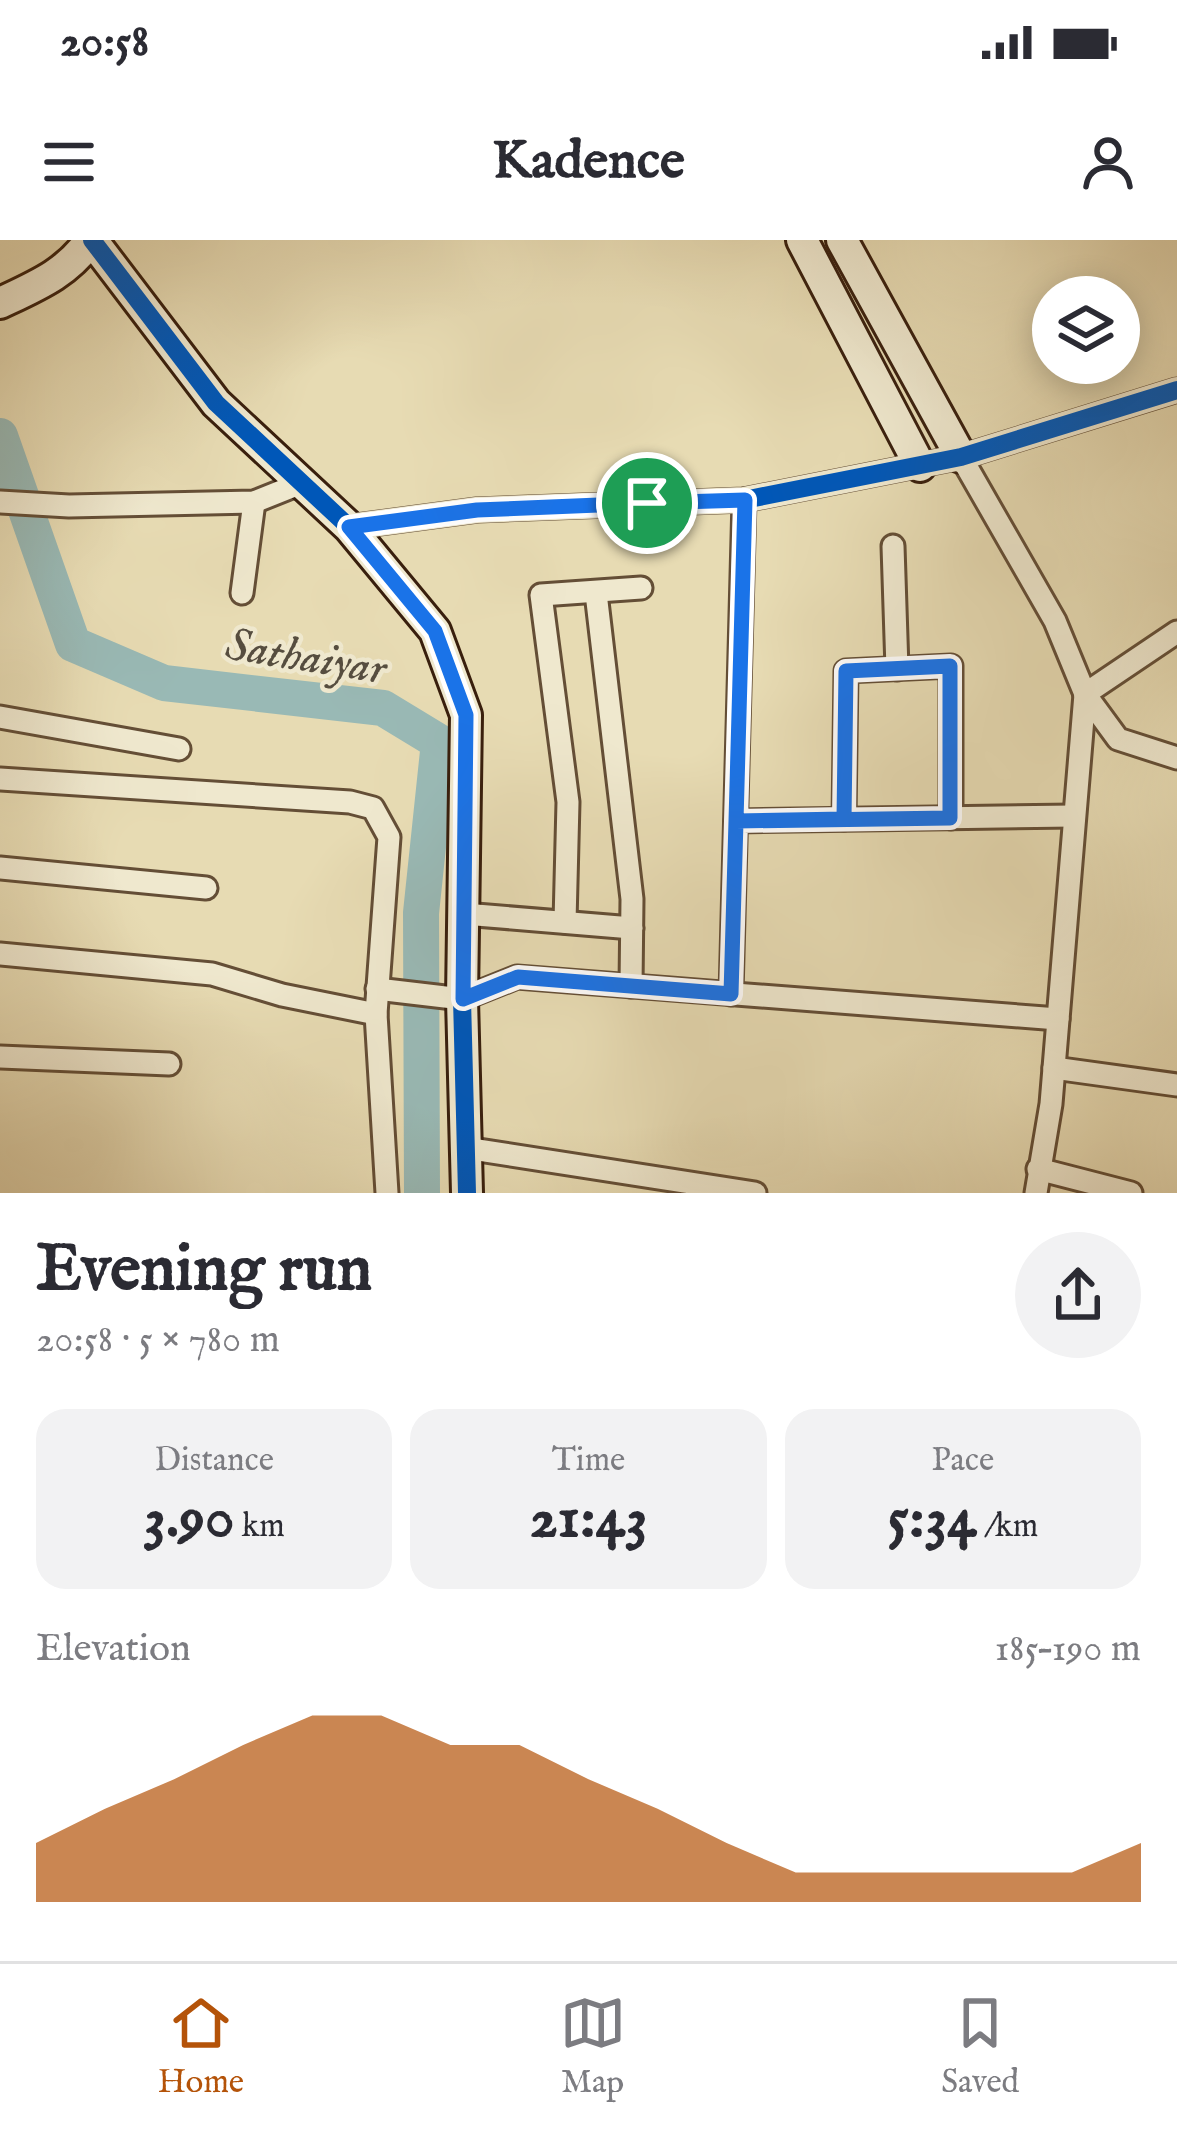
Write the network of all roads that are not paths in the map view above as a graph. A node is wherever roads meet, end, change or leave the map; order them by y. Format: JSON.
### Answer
{"nodes":[{"id":1,"x":91,"y":240,"type":"edge"},
{"id":2,"x":802,"y":240,"type":"edge"},
{"id":3,"x":842,"y":240,"type":"edge"},
{"id":4,"x":0,"y":303,"type":"edge"},
{"id":5,"x":1177,"y":390,"type":"edge"},
{"id":6,"x":962,"y":457,"type":"junction"},
{"id":7,"x":920,"y":466,"type":"junction"},
{"id":8,"x":299,"y":484,"type":"junction"},
{"id":9,"x":745,"y":500,"type":"junction"},
{"id":10,"x":0,"y":502,"type":"edge"},
{"id":11,"x":254,"y":502,"type":"junction"},
{"id":12,"x":349,"y":527,"type":"junction"},
{"id":13,"x":892,"y":545,"type":"dead end"},
{"id":14,"x":641,"y":588,"type":"dead end"},
{"id":15,"x":242,"y":593,"type":"dead end"},
{"id":16,"x":596,"y":593,"type":"junction"},
{"id":17,"x":1177,"y":632,"type":"edge"},
{"id":18,"x":897,"y":669,"type":"junction"},
{"id":19,"x":1085,"y":694,"type":"junction"},
{"id":20,"x":0,"y":717,"type":"edge"},
{"id":21,"x":179,"y":749,"type":"dead end"},
{"id":22,"x":1177,"y":758,"type":"edge"},
{"id":23,"x":0,"y":779,"type":"edge"},
{"id":24,"x":1073,"y":816,"type":"junction"},
{"id":25,"x":950,"y":818,"type":"junction"},
{"id":26,"x":844,"y":819,"type":"junction"},
{"id":27,"x":736,"y":821,"type":"junction"},
{"id":28,"x":0,"y":868,"type":"edge"},
{"id":29,"x":206,"y":888,"type":"dead end"},
{"id":30,"x":464,"y":914,"type":"junction"},
{"id":31,"x":566,"y":922,"type":"junction"},
{"id":32,"x":632,"y":928,"type":"junction"},
{"id":33,"x":0,"y":954,"type":"edge"},
{"id":34,"x":631,"y":986,"type":"junction"},
{"id":35,"x":377,"y":988,"type":"junction"},
{"id":36,"x":731,"y":994,"type":"junction"},
{"id":37,"x":463,"y":999,"type":"junction"},
{"id":38,"x":376,"y":1014,"type":"junction"},
{"id":39,"x":1058,"y":1019,"type":"junction"},
{"id":40,"x":0,"y":1057,"type":"edge"},
{"id":41,"x":169,"y":1064,"type":"dead end"},
{"id":42,"x":1054,"y":1068,"type":"junction"},
{"id":43,"x":1177,"y":1085,"type":"edge"},
{"id":44,"x":466,"y":1148,"type":"junction"},
{"id":45,"x":1038,"y":1169,"type":"junction"},
{"id":46,"x":387,"y":1193,"type":"edge"},
{"id":47,"x":467,"y":1193,"type":"edge"},
{"id":48,"x":755,"y":1193,"type":"edge"},
{"id":49,"x":1036,"y":1193,"type":"edge"},
{"id":50,"x":1131,"y":1193,"type":"edge"}],
"edges":[{"from":1,"to":4,"type":"street"},
{"from":1,"to":8,"type":"street"},
{"from":2,"to":7,"type":"street"},
{"from":3,"to":6,"type":"street"},
{"from":5,"to":6,"type":"street"},
{"from":6,"to":7,"type":"street"},
{"from":6,"to":19,"type":"street"},
{"from":7,"to":9,"type":"street"},
{"from":8,"to":11,"type":"street"},
{"from":8,"to":12,"type":"street"},
{"from":9,"to":12,"type":"street"},
{"from":9,"to":27,"type":"street"},
{"from":10,"to":11,"type":"street"},
{"from":11,"to":15,"type":"street"},
{"from":12,"to":30,"type":"street"},
{"from":13,"to":18,"type":"street"},
{"from":14,"to":16,"type":"street"},
{"from":16,"to":31,"type":"street"},
{"from":16,"to":32,"type":"street"},
{"from":17,"to":19,"type":"street"},
{"from":18,"to":25,"type":"street"},
{"from":18,"to":26,"type":"street"},
{"from":19,"to":22,"type":"street"},
{"from":19,"to":24,"type":"street"},
{"from":20,"to":21,"type":"street"},
{"from":23,"to":35,"type":"street"},
{"from":24,"to":25,"type":"street"},
{"from":24,"to":39,"type":"street"},
{"from":25,"to":26,"type":"street"},
{"from":26,"to":27,"type":"street"},
{"from":27,"to":36,"type":"street"},
{"from":28,"to":29,"type":"street"},
{"from":30,"to":31,"type":"street"},
{"from":30,"to":37,"type":"street"},
{"from":31,"to":32,"type":"street"},
{"from":32,"to":34,"type":"street"},
{"from":33,"to":38,"type":"street"},
{"from":34,"to":36,"type":"street"},
{"from":34,"to":37,"type":"street"},
{"from":35,"to":37,"type":"street"},
{"from":35,"to":38,"type":"street"},
{"from":36,"to":39,"type":"street"},
{"from":37,"to":44,"type":"street"},
{"from":38,"to":46,"type":"street"},
{"from":39,"to":42,"type":"street"},
{"from":40,"to":41,"type":"street"},
{"from":42,"to":43,"type":"street"},
{"from":42,"to":45,"type":"street"},
{"from":44,"to":47,"type":"street"},
{"from":44,"to":48,"type":"street"},
{"from":45,"to":49,"type":"street"},
{"from":45,"to":50,"type":"street"}]}
